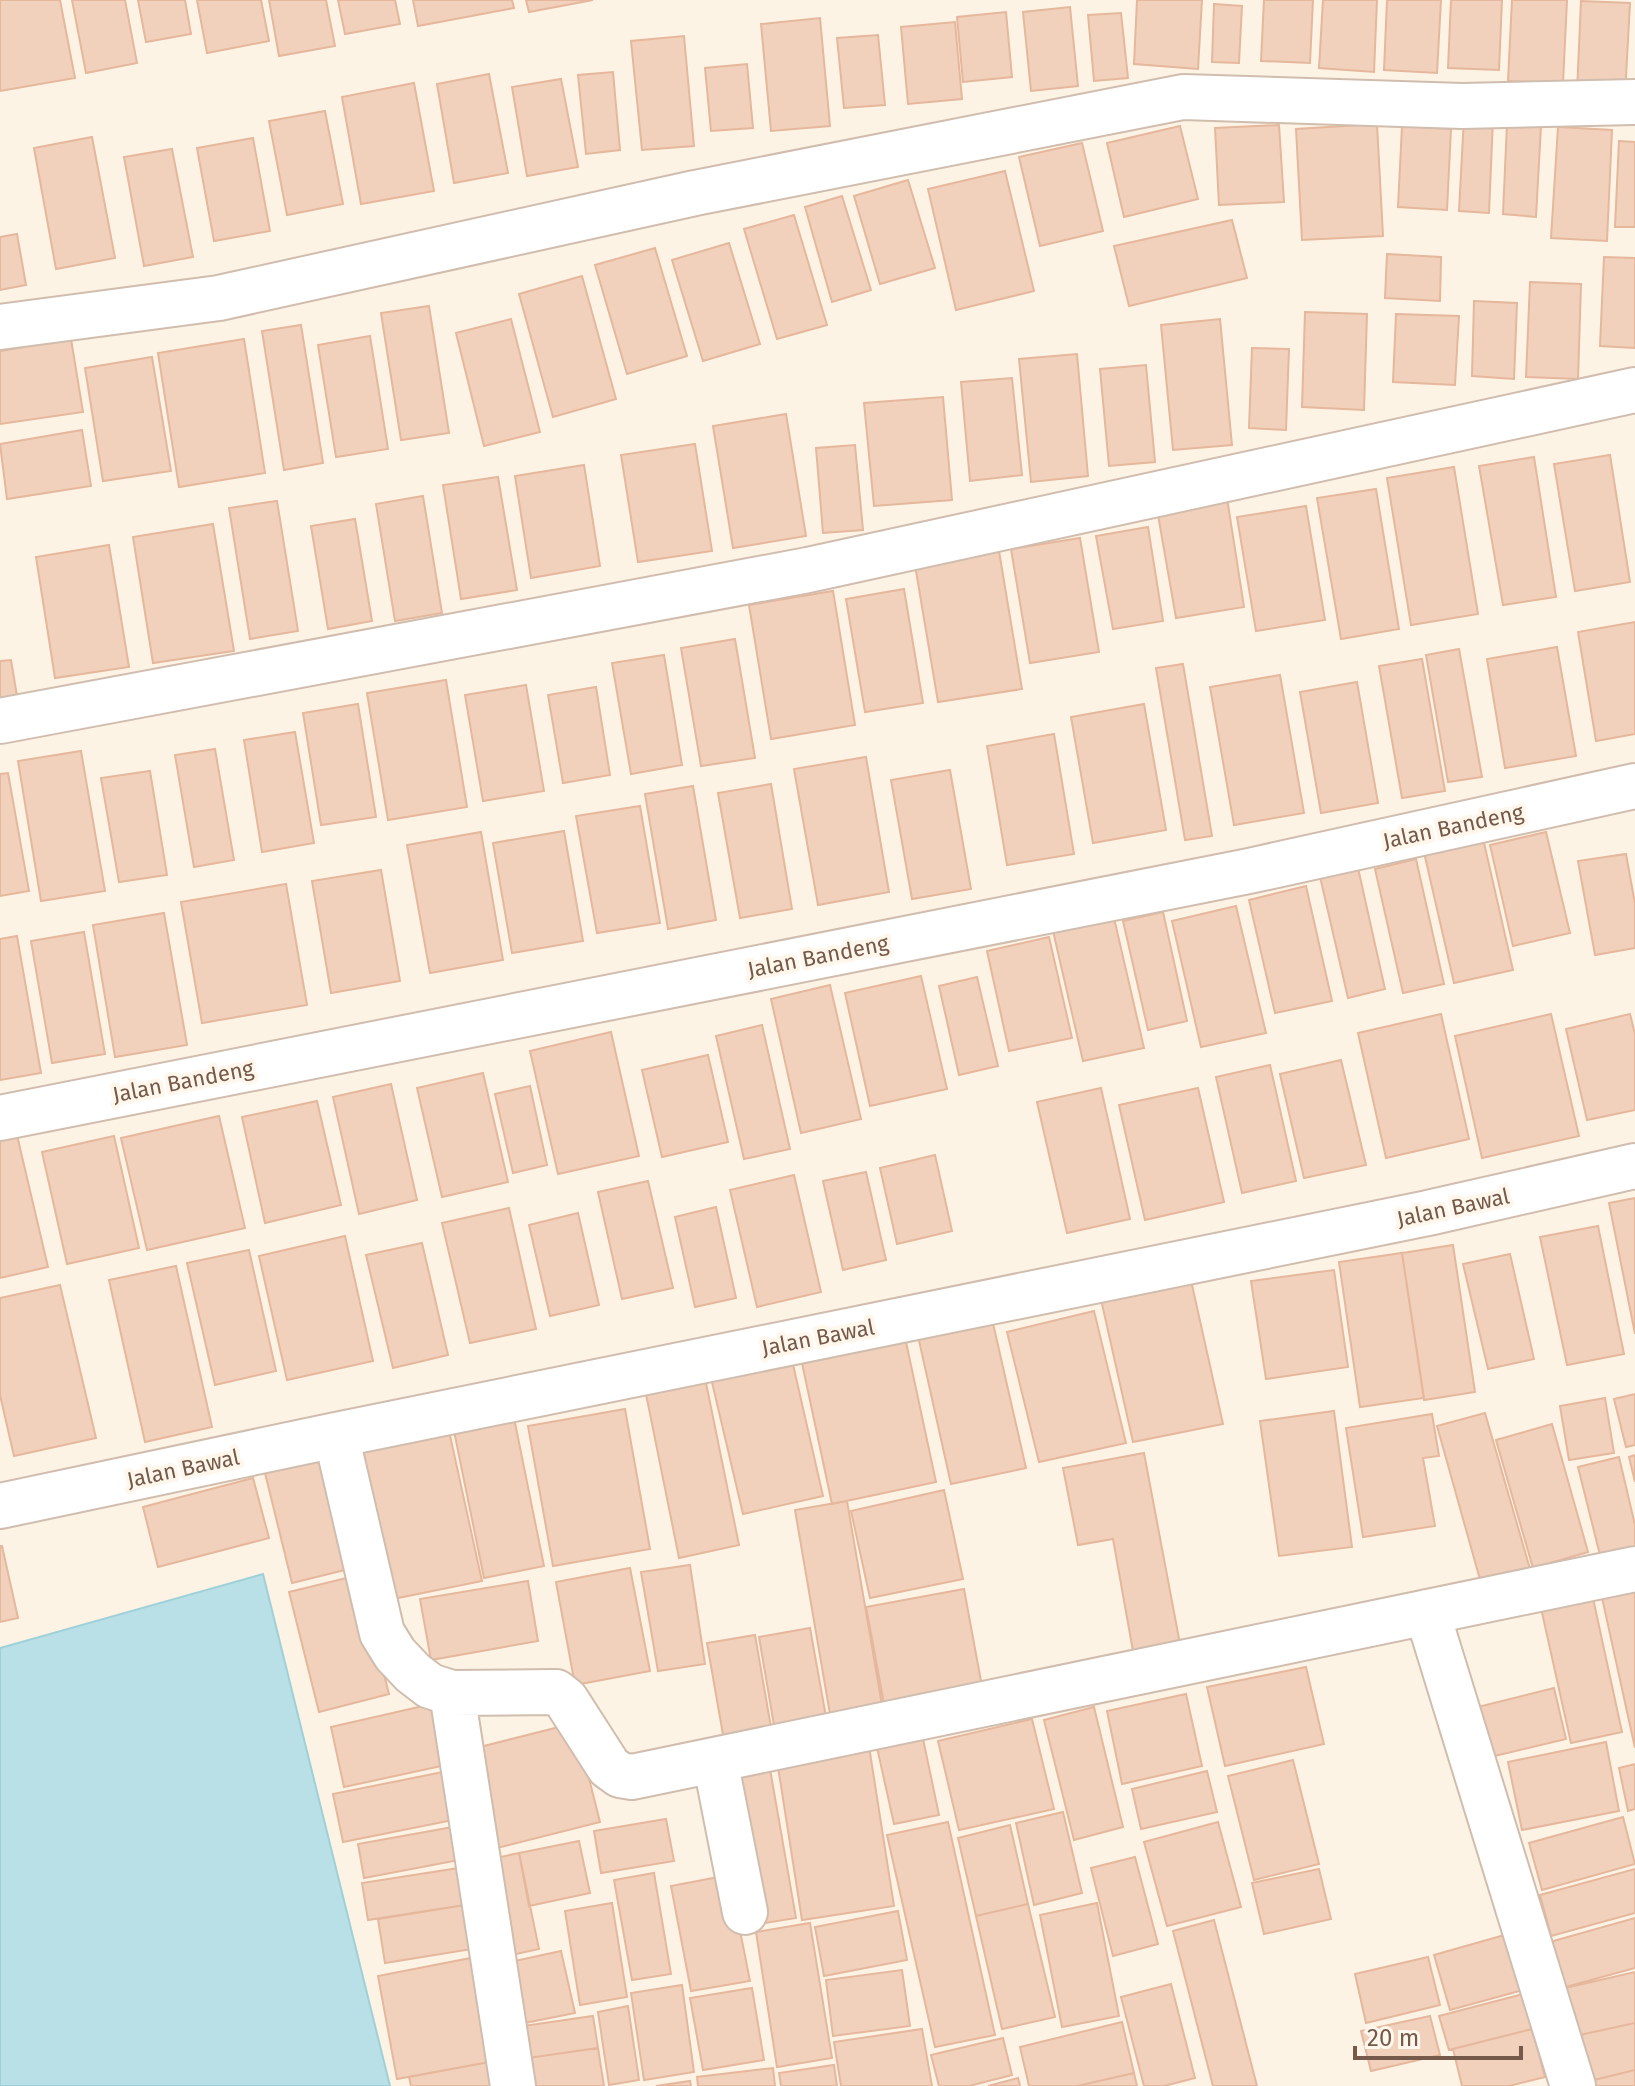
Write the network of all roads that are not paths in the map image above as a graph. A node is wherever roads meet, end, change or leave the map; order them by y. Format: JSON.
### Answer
{"nodes":[{"id":1,"x":1635,"y":102,"type":"edge"},
{"id":2,"x":0,"y":327,"type":"edge"},
{"id":3,"x":1635,"y":390,"type":"edge"},
{"id":4,"x":0,"y":721,"type":"edge"},
{"id":5,"x":1635,"y":786,"type":"edge"},
{"id":6,"x":0,"y":1118,"type":"edge"},
{"id":7,"x":1635,"y":1166,"type":"edge"},
{"id":8,"x":336,"y":1435,"type":"junction"},
{"id":9,"x":0,"y":1506,"type":"edge"},
{"id":10,"x":1635,"y":1569,"type":"edge"},
{"id":11,"x":1427,"y":1612,"type":"junction"},
{"id":12,"x":452,"y":1693,"type":"junction"},
{"id":13,"x":715,"y":1760,"type":"junction"},
{"id":14,"x":745,"y":1912,"type":"dead end"},
{"id":15,"x":513,"y":2086,"type":"edge"},
{"id":16,"x":1573,"y":2086,"type":"edge"}],
"edges":[{"from":1,"to":2,"type":"street"},
{"from":3,"to":4,"type":"street"},
{"from":5,"to":6,"type":"street","name":"Jalan Bandeng"},
{"from":7,"to":8,"type":"street","name":"Jalan Bawal"},
{"from":8,"to":9,"type":"street","name":"Jalan Bawal"},
{"from":8,"to":12,"type":"street"},
{"from":10,"to":11,"type":"street"},
{"from":11,"to":13,"type":"street"},
{"from":11,"to":16,"type":"street"},
{"from":12,"to":13,"type":"street"},
{"from":12,"to":15,"type":"street"},
{"from":13,"to":14,"type":"street"}]}
